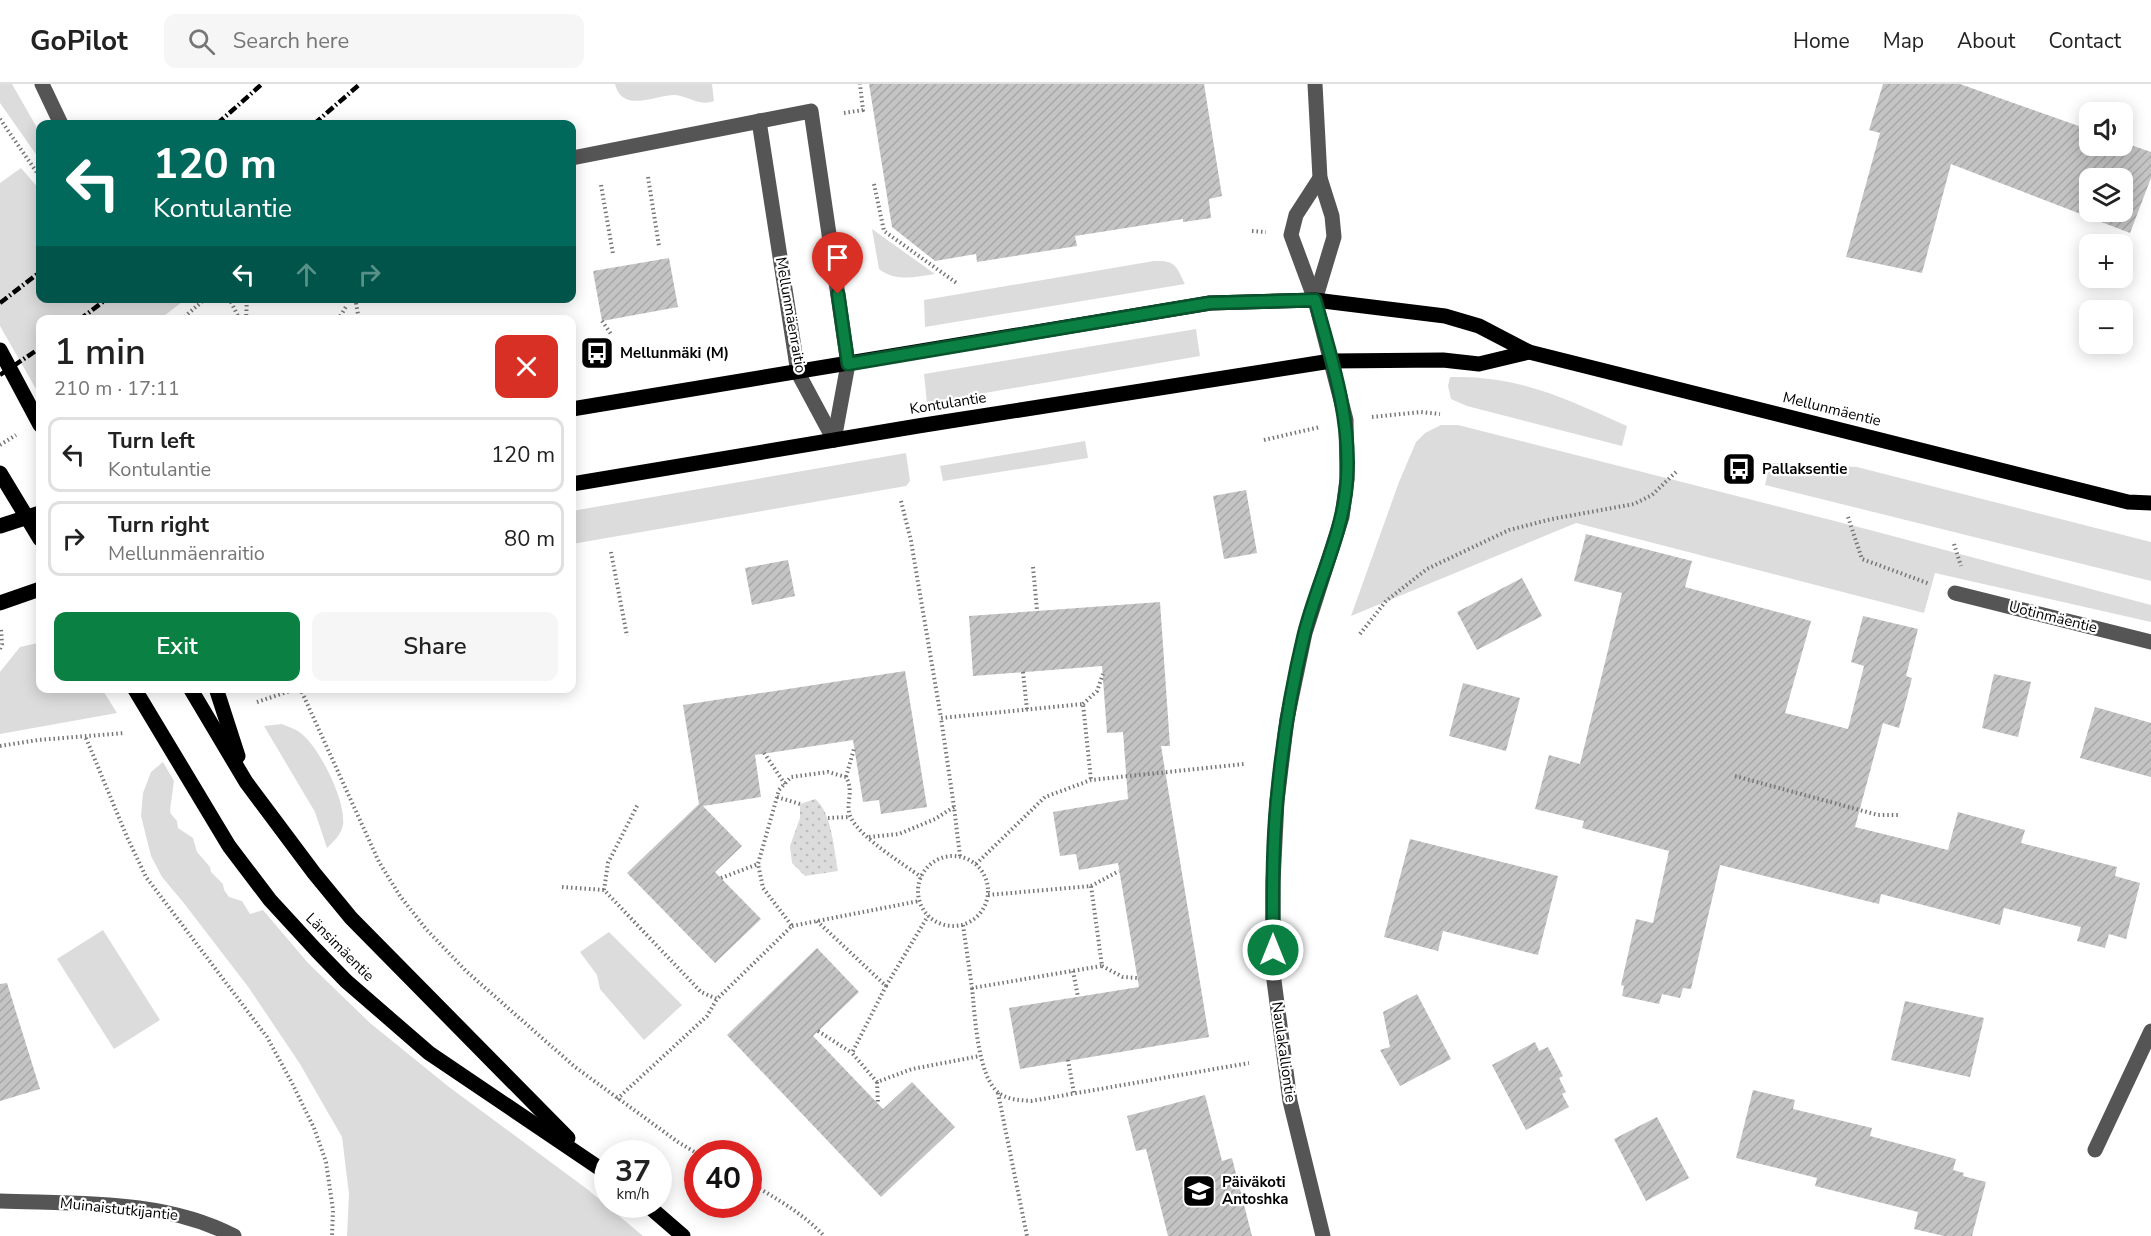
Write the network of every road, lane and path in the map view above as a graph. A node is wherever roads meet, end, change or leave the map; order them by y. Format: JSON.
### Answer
{"nodes":[{"id":1,"x":42,"y":84,"type":"edge"},
{"id":2,"x":860,"y":84,"type":"edge"},
{"id":3,"x":1316,"y":84,"type":"edge"},
{"id":4,"x":844,"y":113,"type":"dead end"},
{"id":5,"x":0,"y":119,"type":"edge"},
{"id":6,"x":59,"y":120,"type":"edge"},
{"id":7,"x":759,"y":121,"type":"junction"},
{"id":8,"x":576,"y":157,"type":"edge"},
{"id":9,"x":36,"y":171,"type":"edge"},
{"id":10,"x":648,"y":177,"type":"dead end"},
{"id":11,"x":1320,"y":178,"type":"junction"},
{"id":12,"x":874,"y":184,"type":"dead end"},
{"id":13,"x":601,"y":185,"type":"dead end"},
{"id":14,"x":659,"y":246,"type":"dead end"},
{"id":15,"x":613,"y":254,"type":"dead end"},
{"id":16,"x":958,"y":284,"type":"dead end"},
{"id":17,"x":1315,"y":300,"type":"junction"},
{"id":18,"x":200,"y":303,"type":"edge"},
{"id":19,"x":356,"y":303,"type":"dead end"},
{"id":20,"x":346,"y":305,"type":"dead end"},
{"id":21,"x":187,"y":315,"type":"edge"},
{"id":22,"x":341,"y":315,"type":"edge"},
{"id":23,"x":358,"y":315,"type":"edge"},
{"id":24,"x":603,"y":321,"type":"dead end"},
{"id":25,"x":611,"y":334,"type":"dead end"},
{"id":26,"x":0,"y":350,"type":"edge"},
{"id":27,"x":1529,"y":352,"type":"junction"},
{"id":28,"x":1331,"y":361,"type":"junction"},
{"id":29,"x":848,"y":364,"type":"junction"},
{"id":30,"x":798,"y":373,"type":"junction"},
{"id":31,"x":576,"y":408,"type":"edge"},
{"id":32,"x":1440,"y":414,"type":"dead end"},
{"id":33,"x":36,"y":418,"type":"edge"},
{"id":34,"x":1346,"y":420,"type":"junction"},
{"id":35,"x":834,"y":440,"type":"junction"},
{"id":36,"x":1264,"y":440,"type":"dead end"},
{"id":37,"x":1676,"y":472,"type":"dead end"},
{"id":38,"x":0,"y":473,"type":"edge"},
{"id":39,"x":576,"y":483,"type":"edge"},
{"id":40,"x":901,"y":501,"type":"dead end"},
{"id":41,"x":2128,"y":502,"type":"junction"},
{"id":42,"x":2151,"y":503,"type":"edge"},
{"id":43,"x":2151,"y":514,"type":"edge"},
{"id":44,"x":33,"y":515,"type":"edge"},
{"id":45,"x":1848,"y":517,"type":"dead end"},
{"id":46,"x":0,"y":526,"type":"edge"},
{"id":47,"x":610,"y":552,"type":"dead end"},
{"id":48,"x":1033,"y":567,"type":"dead end"},
{"id":49,"x":36,"y":590,"type":"edge"},
{"id":50,"x":1955,"y":593,"type":"joint"},
{"id":51,"x":0,"y":603,"type":"edge"},
{"id":52,"x":1037,"y":610,"type":"dead end"},
{"id":53,"x":1,"y":629,"type":"edge"},
{"id":54,"x":1360,"y":634,"type":"dead end"},
{"id":55,"x":627,"y":636,"type":"dead end"},
{"id":56,"x":2151,"y":642,"type":"edge"},
{"id":57,"x":0,"y":649,"type":"edge"},
{"id":58,"x":1023,"y":672,"type":"dead end"},
{"id":59,"x":1103,"y":674,"type":"dead end"},
{"id":60,"x":137,"y":693,"type":"edge"},
{"id":61,"x":193,"y":693,"type":"edge"},
{"id":62,"x":218,"y":693,"type":"edge"},
{"id":63,"x":285,"y":693,"type":"edge"},
{"id":64,"x":302,"y":693,"type":"edge"},
{"id":65,"x":257,"y":702,"type":"dead end"},
{"id":66,"x":1083,"y":704,"type":"junction"},
{"id":67,"x":1027,"y":710,"type":"junction"},
{"id":68,"x":941,"y":718,"type":"junction"},
{"id":69,"x":125,"y":733,"type":"dead end"},
{"id":70,"x":86,"y":738,"type":"junction"},
{"id":71,"x":0,"y":746,"type":"edge"},
{"id":72,"x":854,"y":748,"type":"dead end"},
{"id":73,"x":764,"y":753,"type":"dead end"},
{"id":74,"x":1244,"y":764,"type":"dead end"},
{"id":75,"x":1735,"y":776,"type":"dead end"},
{"id":76,"x":846,"y":777,"type":"junction"},
{"id":77,"x":1091,"y":780,"type":"junction"},
{"id":78,"x":246,"y":782,"type":"junction"},
{"id":79,"x":785,"y":784,"type":"junction"},
{"id":80,"x":777,"y":797,"type":"junction"},
{"id":81,"x":638,"y":804,"type":"dead end"},
{"id":82,"x":800,"y":804,"type":"dead end"},
{"id":83,"x":954,"y":807,"type":"junction"},
{"id":84,"x":1900,"y":815,"type":"dead end"},
{"id":85,"x":850,"y":817,"type":"junction"},
{"id":86,"x":828,"y":818,"type":"dead end"},
{"id":87,"x":868,"y":837,"type":"junction"},
{"id":88,"x":960,"y":856,"type":"junction"},
{"id":89,"x":758,"y":864,"type":"junction"},
{"id":90,"x":976,"y":864,"type":"junction"},
{"id":91,"x":1119,"y":871,"type":"dead end"},
{"id":92,"x":921,"y":877,"type":"junction"},
{"id":93,"x":721,"y":878,"type":"dead end"},
{"id":94,"x":1090,"y":886,"type":"junction"},
{"id":95,"x":562,"y":887,"type":"dead end"},
{"id":96,"x":604,"y":890,"type":"junction"},
{"id":97,"x":988,"y":895,"type":"junction"},
{"id":98,"x":919,"y":901,"type":"junction"},
{"id":99,"x":928,"y":916,"type":"junction"},
{"id":100,"x":817,"y":921,"type":"junction"},
{"id":101,"x":963,"y":925,"type":"junction"},
{"id":102,"x":792,"y":926,"type":"junction"},
{"id":103,"x":1102,"y":966,"type":"junction"},
{"id":104,"x":1073,"y":971,"type":"junction"},
{"id":105,"x":1137,"y":978,"type":"dead end"},
{"id":106,"x":886,"y":986,"type":"junction"},
{"id":107,"x":972,"y":988,"type":"junction"},
{"id":108,"x":1078,"y":997,"type":"dead end"},
{"id":109,"x":717,"y":999,"type":"junction"},
{"id":110,"x":2151,"y":1031,"type":"edge"},
{"id":111,"x":818,"y":1032,"type":"dead end"},
{"id":112,"x":852,"y":1053,"type":"junction"},
{"id":113,"x":980,"y":1056,"type":"junction"},
{"id":114,"x":1068,"y":1060,"type":"dead end"},
{"id":115,"x":1249,"y":1064,"type":"dead end"},
{"id":116,"x":877,"y":1082,"type":"junction"},
{"id":117,"x":998,"y":1093,"type":"junction"},
{"id":118,"x":1074,"y":1093,"type":"junction"},
{"id":119,"x":617,"y":1100,"type":"junction"},
{"id":120,"x":878,"y":1104,"type":"dead end"},
{"id":121,"x":684,"y":1146,"type":"edge"},
{"id":122,"x":2095,"y":1150,"type":"dead end"},
{"id":123,"x":592,"y":1162,"type":"joint"},
{"id":124,"x":762,"y":1191,"type":"edge"},
{"id":125,"x":0,"y":1202,"type":"edge"},
{"id":126,"x":662,"y":1218,"type":"edge"},
{"id":127,"x":234,"y":1236,"type":"edge"},
{"id":128,"x":332,"y":1236,"type":"edge"},
{"id":129,"x":683,"y":1236,"type":"edge"},
{"id":130,"x":824,"y":1236,"type":"edge"},
{"id":131,"x":1027,"y":1236,"type":"edge"},
{"id":132,"x":1323,"y":1236,"type":"edge"}],
"edges":[{"from":1,"to":6,"type":"street"},
{"from":2,"to":4,"type":"path"},
{"from":3,"to":11,"type":"street"},
{"from":5,"to":9,"type":"path"},
{"from":7,"to":8,"type":"street"},
{"from":7,"to":29,"type":"street"},
{"from":7,"to":30,"type":"street","name":"Mellunmäenraitio"},
{"from":10,"to":14,"type":"path"},
{"from":11,"to":17,"type":"street"},
{"from":11,"to":17,"type":"street"},
{"from":12,"to":16,"type":"path"},
{"from":13,"to":15,"type":"path"},
{"from":17,"to":27,"type":"main road","name":"Mellunmäentie"},
{"from":17,"to":28,"type":"street","name":"Naulakalliontie"},
{"from":17,"to":29,"type":"main road"},
{"from":18,"to":21,"type":"path"},
{"from":19,"to":23,"type":"path"},
{"from":20,"to":22,"type":"path"},
{"from":24,"to":25,"type":"path"},
{"from":26,"to":33,"type":"main road"},
{"from":27,"to":28,"type":"main road","name":"Mellunmäentie"},
{"from":27,"to":41,"type":"main road","name":"Mellunmäentie"},
{"from":28,"to":34,"type":"street","name":"Naulakalliontie"},
{"from":28,"to":35,"type":"main road","name":"Kontulantie"},
{"from":29,"to":30,"type":"main road"},
{"from":29,"to":35,"type":"street"},
{"from":30,"to":31,"type":"main road"},
{"from":30,"to":35,"type":"street","name":"Mellunmäenraitio"},
{"from":32,"to":34,"type":"path"},
{"from":34,"to":36,"type":"path"},
{"from":34,"to":132,"type":"street","name":"Naulakalliontie"},
{"from":35,"to":39,"type":"main road","name":"Kontulantie"},
{"from":37,"to":54,"type":"path"},
{"from":38,"to":44,"type":"main road"},
{"from":40,"to":68,"type":"path"},
{"from":41,"to":42,"type":"main road","name":"Mellunmäentie"},
{"from":41,"to":43,"type":"main road","name":"Mellunmäentie"},
{"from":44,"to":46,"type":"main road"},
{"from":45,"to":50,"type":"path"},
{"from":47,"to":55,"type":"path"},
{"from":48,"to":52,"type":"path"},
{"from":49,"to":51,"type":"main road"},
{"from":50,"to":56,"type":"street","name":"Uotinmäentie"},
{"from":53,"to":57,"type":"path"},
{"from":58,"to":67,"type":"path"},
{"from":59,"to":66,"type":"path"},
{"from":60,"to":123,"type":"main road","name":"Länsimäentie"},
{"from":61,"to":78,"type":"main road","name":"Länsimäentie"},
{"from":62,"to":78,"type":"main road"},
{"from":63,"to":65,"type":"path"},
{"from":64,"to":119,"type":"path"},
{"from":66,"to":67,"type":"path"},
{"from":66,"to":77,"type":"path"},
{"from":67,"to":68,"type":"path"},
{"from":68,"to":83,"type":"path"},
{"from":69,"to":70,"type":"path"},
{"from":70,"to":71,"type":"path"},
{"from":70,"to":128,"type":"path"},
{"from":72,"to":76,"type":"path"},
{"from":73,"to":79,"type":"path"},
{"from":74,"to":77,"type":"path"},
{"from":75,"to":84,"type":"path"},
{"from":76,"to":79,"type":"path"},
{"from":76,"to":85,"type":"path"},
{"from":77,"to":90,"type":"path"},
{"from":78,"to":123,"type":"main road","name":"Länsimäentie"},
{"from":79,"to":80,"type":"path"},
{"from":80,"to":82,"type":"path"},
{"from":80,"to":89,"type":"path"},
{"from":81,"to":96,"type":"path"},
{"from":83,"to":87,"type":"path"},
{"from":83,"to":88,"type":"path"},
{"from":85,"to":86,"type":"path"},
{"from":85,"to":87,"type":"path"},
{"from":87,"to":92,"type":"path"},
{"from":88,"to":90,"type":"path"},
{"from":88,"to":92,"type":"path"},
{"from":89,"to":93,"type":"path"},
{"from":89,"to":102,"type":"path"},
{"from":90,"to":97,"type":"path"},
{"from":91,"to":94,"type":"path"},
{"from":92,"to":98,"type":"path"},
{"from":94,"to":97,"type":"path"},
{"from":94,"to":103,"type":"path"},
{"from":95,"to":96,"type":"path"},
{"from":96,"to":109,"type":"path"},
{"from":97,"to":101,"type":"path"},
{"from":98,"to":99,"type":"path"},
{"from":98,"to":100,"type":"path"},
{"from":99,"to":101,"type":"path"},
{"from":99,"to":106,"type":"path"},
{"from":100,"to":102,"type":"path"},
{"from":100,"to":106,"type":"path"},
{"from":101,"to":107,"type":"path"},
{"from":102,"to":109,"type":"path"},
{"from":103,"to":104,"type":"path"},
{"from":103,"to":105,"type":"path"},
{"from":104,"to":107,"type":"path"},
{"from":104,"to":108,"type":"path"},
{"from":106,"to":112,"type":"path"},
{"from":107,"to":113,"type":"path"},
{"from":109,"to":119,"type":"path"},
{"from":110,"to":122,"type":"street"},
{"from":111,"to":112,"type":"path"},
{"from":112,"to":116,"type":"path"},
{"from":113,"to":116,"type":"path"},
{"from":113,"to":117,"type":"path"},
{"from":114,"to":118,"type":"path"},
{"from":115,"to":118,"type":"path"},
{"from":116,"to":120,"type":"path"},
{"from":117,"to":118,"type":"path"},
{"from":117,"to":131,"type":"path"},
{"from":119,"to":121,"type":"path"},
{"from":124,"to":130,"type":"path"},
{"from":125,"to":127,"type":"street","name":"Muinaistutkijantie"},
{"from":126,"to":129,"type":"main road"}]}
